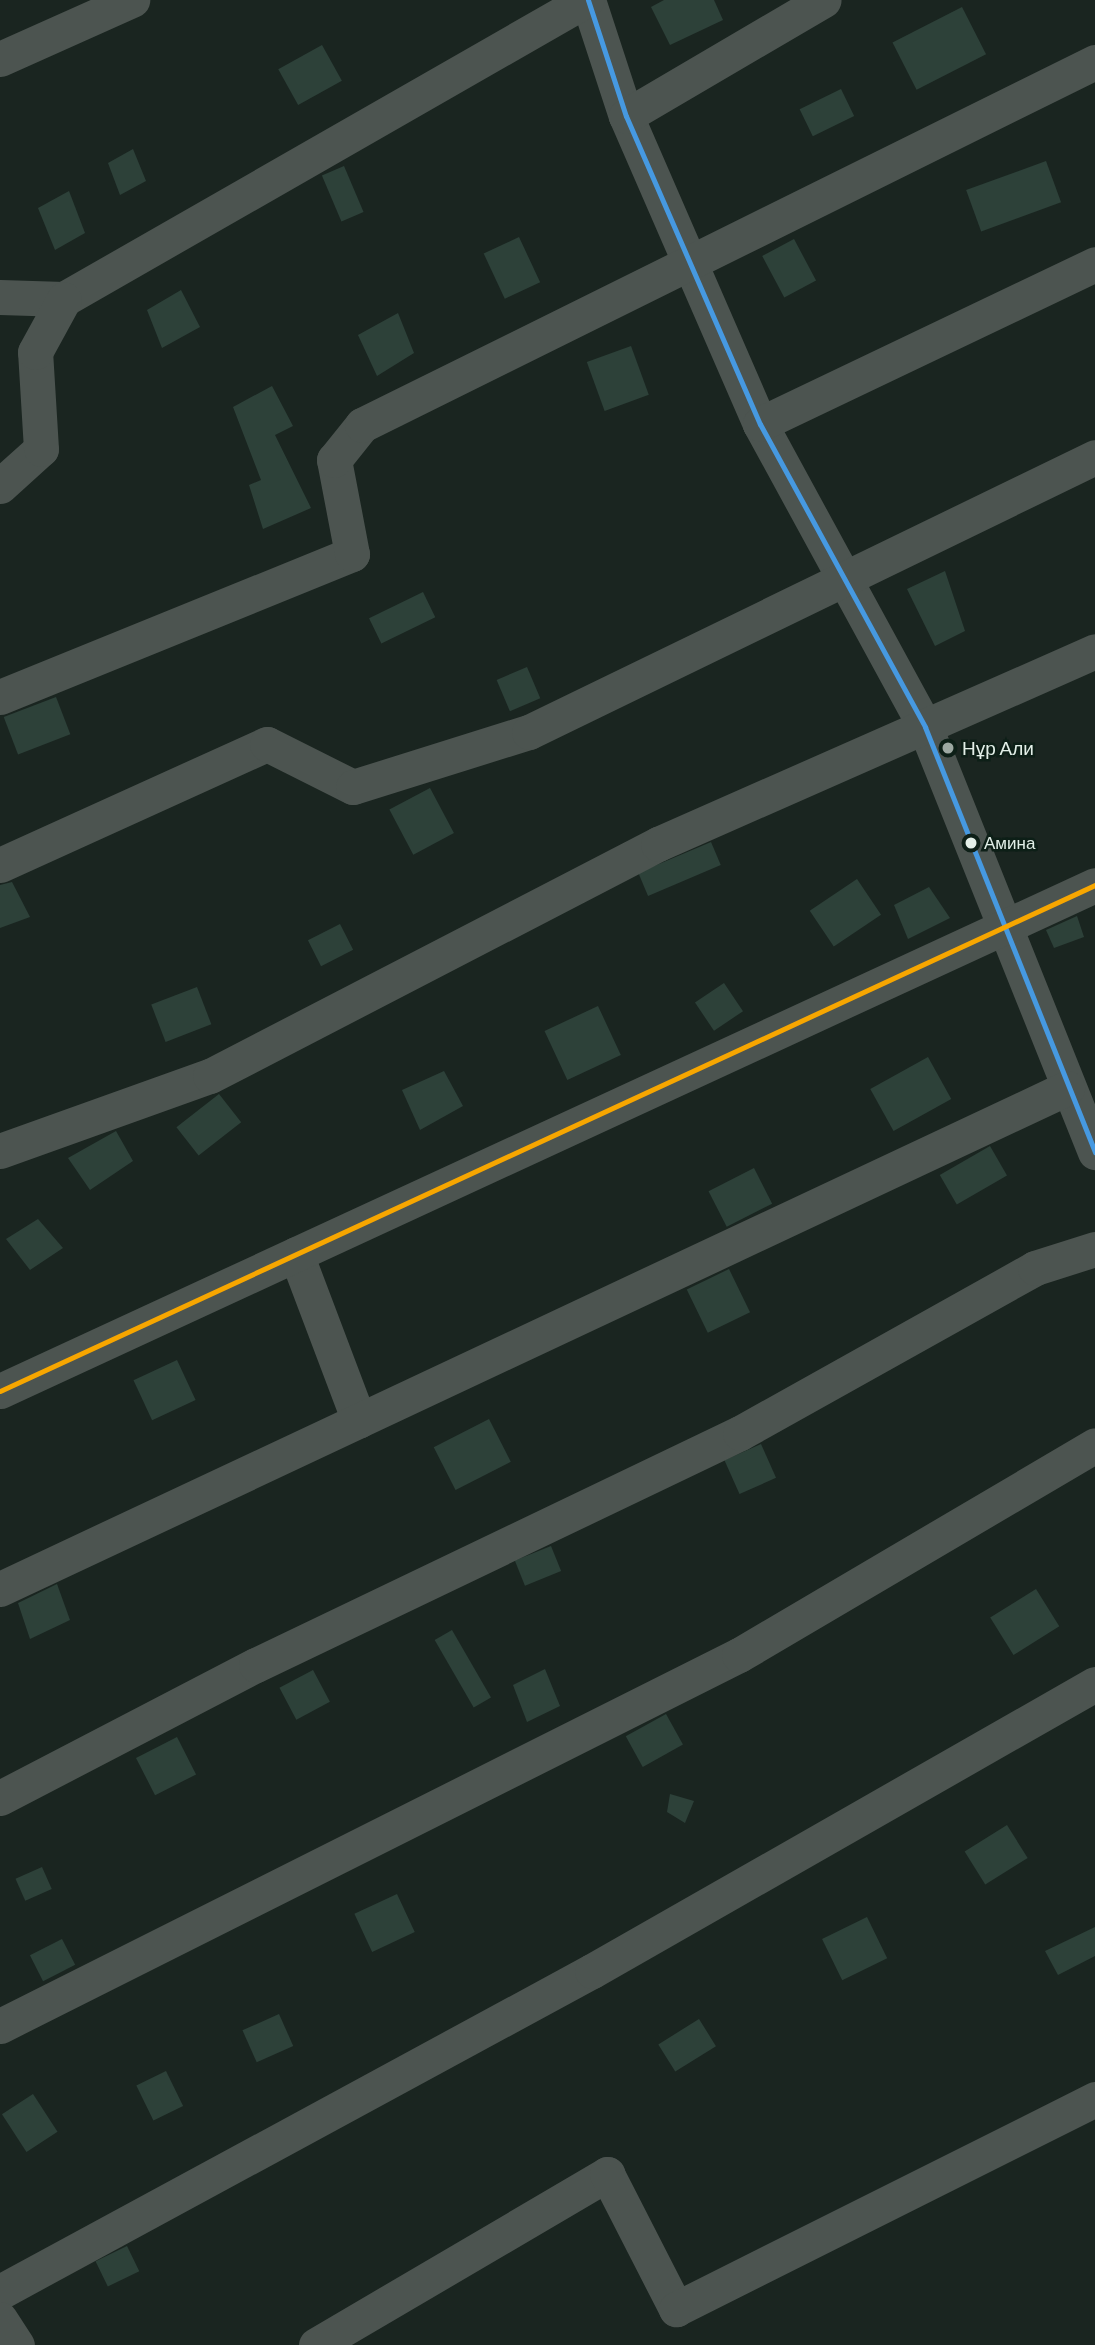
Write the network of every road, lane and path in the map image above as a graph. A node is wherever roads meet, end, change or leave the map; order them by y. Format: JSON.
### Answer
{"nodes":[{"id":1,"x":132,"y":0,"type":"edge"},
{"id":2,"x":587,"y":0,"type":"edge"},
{"id":3,"x":824,"y":0,"type":"edge"},
{"id":4,"x":0,"y":60,"type":"edge"},
{"id":5,"x":1095,"y":62,"type":"edge"},
{"id":6,"x":626,"y":116,"type":"junction"},
{"id":7,"x":687,"y":261,"type":"junction"},
{"id":8,"x":1095,"y":264,"type":"edge"},
{"id":9,"x":0,"y":297,"type":"edge"},
{"id":10,"x":64,"y":299,"type":"junction"},
{"id":11,"x":760,"y":424,"type":"junction"},
{"id":12,"x":1095,"y":457,"type":"edge"},
{"id":13,"x":0,"y":486,"type":"edge"},
{"id":14,"x":846,"y":582,"type":"junction"},
{"id":15,"x":1095,"y":651,"type":"edge"},
{"id":16,"x":0,"y":697,"type":"edge"},
{"id":17,"x":925,"y":727,"type":"junction"},
{"id":18,"x":0,"y":865,"type":"edge"},
{"id":19,"x":1095,"y":885,"type":"edge"},
{"id":20,"x":1010,"y":928,"type":"junction"},
{"id":21,"x":1080,"y":1102,"type":"edge"},
{"id":22,"x":0,"y":1151,"type":"edge"},
{"id":23,"x":1095,"y":1152,"type":"edge"},
{"id":24,"x":1095,"y":1249,"type":"edge"},
{"id":25,"x":296,"y":1254,"type":"junction"},
{"id":26,"x":0,"y":1391,"type":"edge"},
{"id":27,"x":359,"y":1421,"type":"junction"},
{"id":28,"x":1095,"y":1445,"type":"edge"},
{"id":29,"x":0,"y":1590,"type":"edge"},
{"id":30,"x":1095,"y":1684,"type":"edge"},
{"id":31,"x":0,"y":1798,"type":"edge"},
{"id":32,"x":0,"y":2026,"type":"edge"},
{"id":33,"x":1095,"y":2099,"type":"edge"},
{"id":34,"x":0,"y":2292,"type":"edge"},
{"id":35,"x":0,"y":2319,"type":"edge"},
{"id":36,"x":17,"y":2345,"type":"edge"},
{"id":37,"x":316,"y":2345,"type":"edge"}],
"edges":[{"from":1,"to":4,"type":"street"},
{"from":2,"to":6,"type":"street"},
{"from":2,"to":10,"type":"street"},
{"from":3,"to":6,"type":"street"},
{"from":5,"to":7,"type":"street"},
{"from":6,"to":7,"type":"street"},
{"from":7,"to":11,"type":"street"},
{"from":7,"to":16,"type":"street"},
{"from":8,"to":11,"type":"street"},
{"from":9,"to":10,"type":"street"},
{"from":10,"to":13,"type":"street"},
{"from":11,"to":14,"type":"street"},
{"from":12,"to":14,"type":"street"},
{"from":14,"to":17,"type":"street"},
{"from":14,"to":18,"type":"street"},
{"from":15,"to":17,"type":"street"},
{"from":17,"to":20,"type":"street"},
{"from":17,"to":22,"type":"street"},
{"from":19,"to":20,"type":"street"},
{"from":20,"to":21,"type":"street"},
{"from":20,"to":25,"type":"street"},
{"from":21,"to":23,"type":"street"},
{"from":21,"to":27,"type":"street"},
{"from":24,"to":31,"type":"street"},
{"from":25,"to":26,"type":"street"},
{"from":25,"to":27,"type":"street"},
{"from":27,"to":29,"type":"street"},
{"from":28,"to":32,"type":"street"},
{"from":30,"to":34,"type":"street"},
{"from":33,"to":37,"type":"street"},
{"from":35,"to":36,"type":"street"}]}
